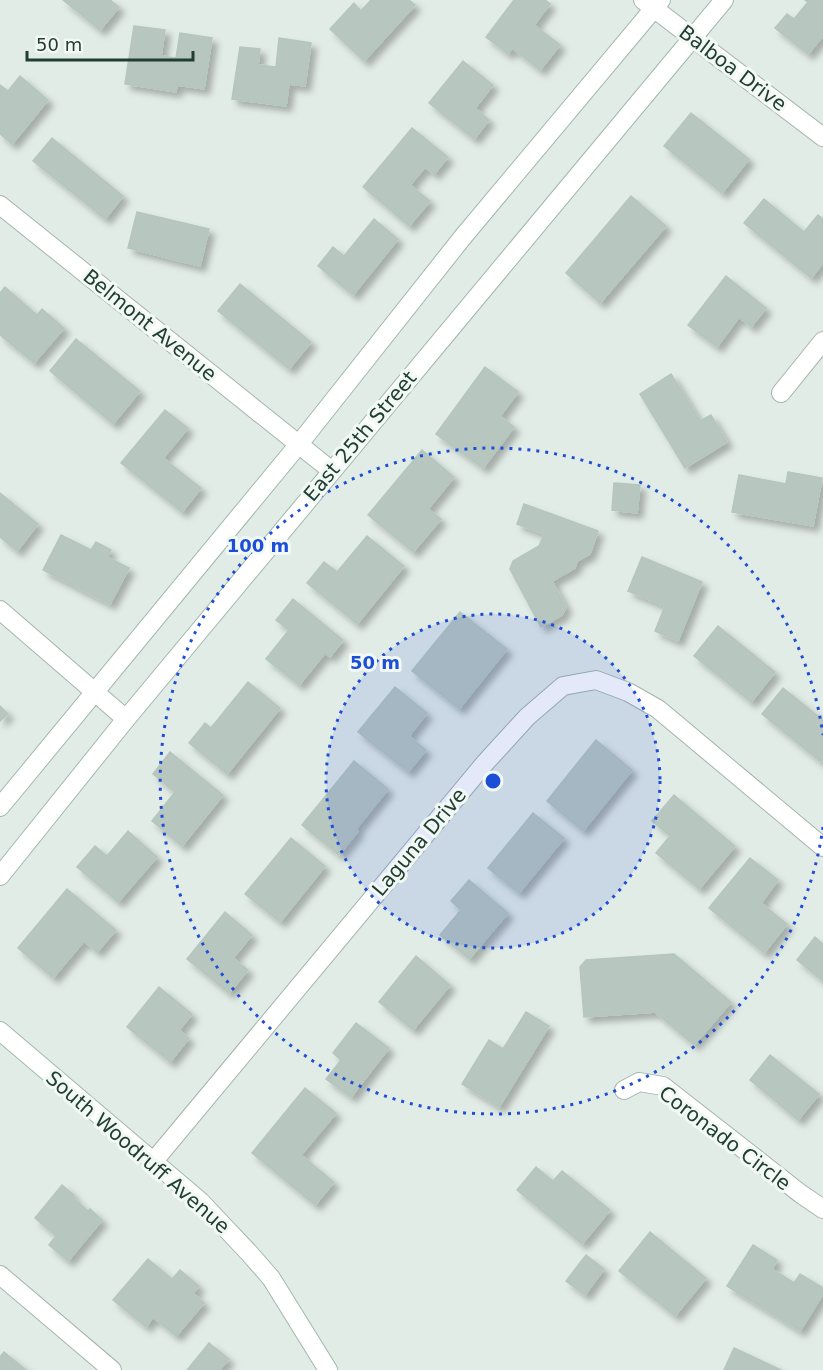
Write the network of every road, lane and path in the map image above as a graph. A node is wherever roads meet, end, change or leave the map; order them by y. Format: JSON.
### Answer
{"nodes":[{"id":1,"x":724,"y":0,"type":"edge"},
{"id":2,"x":653,"y":3,"type":"edge"},
{"id":3,"x":693,"y":38,"type":"junction"},
{"id":4,"x":823,"y":137,"type":"edge"},
{"id":5,"x":0,"y":205,"type":"edge"},
{"id":6,"x":823,"y":341,"type":"edge"},
{"id":7,"x":781,"y":393,"type":"dead end"},
{"id":8,"x":299,"y":444,"type":"junction"},
{"id":9,"x":332,"y":471,"type":"junction"},
{"id":10,"x":0,"y":610,"type":"edge"},
{"id":11,"x":95,"y":693,"type":"junction"},
{"id":12,"x":126,"y":719,"type":"junction"},
{"id":13,"x":0,"y":807,"type":"edge"},
{"id":14,"x":823,"y":847,"type":"edge"},
{"id":15,"x":0,"y":876,"type":"edge"},
{"id":16,"x":0,"y":1031,"type":"edge"},
{"id":17,"x":624,"y":1090,"type":"dead end"},
{"id":18,"x":153,"y":1162,"type":"junction"},
{"id":19,"x":823,"y":1209,"type":"edge"},
{"id":20,"x":0,"y":1275,"type":"edge"},
{"id":21,"x":111,"y":1370,"type":"edge"},
{"id":22,"x":328,"y":1370,"type":"edge"}],
"edges":[{"from":1,"to":3,"type":"street","name":"East 25th Street"},
{"from":2,"to":3,"type":"street","name":"Balboa Drive"},
{"from":2,"to":8,"type":"street","name":"East 25th Street"},
{"from":3,"to":4,"type":"street","name":"Balboa Drive"},
{"from":3,"to":9,"type":"street","name":"East 25th Street"},
{"from":5,"to":8,"type":"street","name":"Belmont Avenue"},
{"from":6,"to":7,"type":"street"},
{"from":8,"to":9,"type":"street","name":"Belmont Avenue"},
{"from":8,"to":11,"type":"street","name":"East 25th Street"},
{"from":9,"to":12,"type":"street","name":"East 25th Street"},
{"from":10,"to":11,"type":"street"},
{"from":11,"to":12,"type":"street"},
{"from":11,"to":13,"type":"street","name":"East 25th Street"},
{"from":12,"to":15,"type":"street","name":"East 25th Street"},
{"from":14,"to":18,"type":"street","name":"Laguna Drive"},
{"from":16,"to":18,"type":"street","name":"South Woodruff Avenue"},
{"from":17,"to":19,"type":"street","name":"Coronado Circle"},
{"from":18,"to":22,"type":"street","name":"South Woodruff Avenue"},
{"from":20,"to":21,"type":"street"}]}
